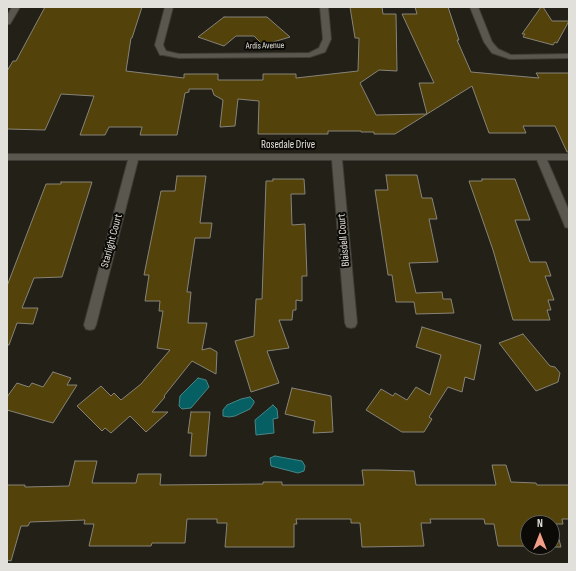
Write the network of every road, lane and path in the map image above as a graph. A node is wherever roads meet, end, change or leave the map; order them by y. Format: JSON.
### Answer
{"nodes":[{"id":1,"x":16,"y":7,"type":"edge"},
{"id":2,"x":169,"y":7,"type":"edge"},
{"id":3,"x":324,"y":7,"type":"edge"},
{"id":4,"x":474,"y":7,"type":"edge"},
{"id":5,"x":7,"y":22,"type":"edge"},
{"id":6,"x":569,"y":56,"type":"edge"},
{"id":7,"x":7,"y":157,"type":"edge"},
{"id":8,"x":134,"y":157,"type":"junction"},
{"id":9,"x":337,"y":157,"type":"junction"},
{"id":10,"x":540,"y":157,"type":"junction"},
{"id":11,"x":569,"y":157,"type":"edge"},
{"id":12,"x":569,"y":224,"type":"edge"},
{"id":13,"x":351,"y":323,"type":"dead end"},
{"id":14,"x":90,"y":325,"type":"dead end"}],
"edges":[{"from":1,"to":5,"type":"street"},
{"from":2,"to":3,"type":"street","name":"Ardis Avenue"},
{"from":4,"to":6,"type":"street"},
{"from":7,"to":8,"type":"street","name":"Rosedale Drive"},
{"from":8,"to":9,"type":"street","name":"Rosedale Drive"},
{"from":8,"to":14,"type":"street","name":"Starlight Court"},
{"from":9,"to":10,"type":"street","name":"Rosedale Drive"},
{"from":9,"to":13,"type":"street","name":"Blaisdell Court"},
{"from":10,"to":11,"type":"street","name":"Rosedale Drive"},
{"from":10,"to":12,"type":"street"}]}
